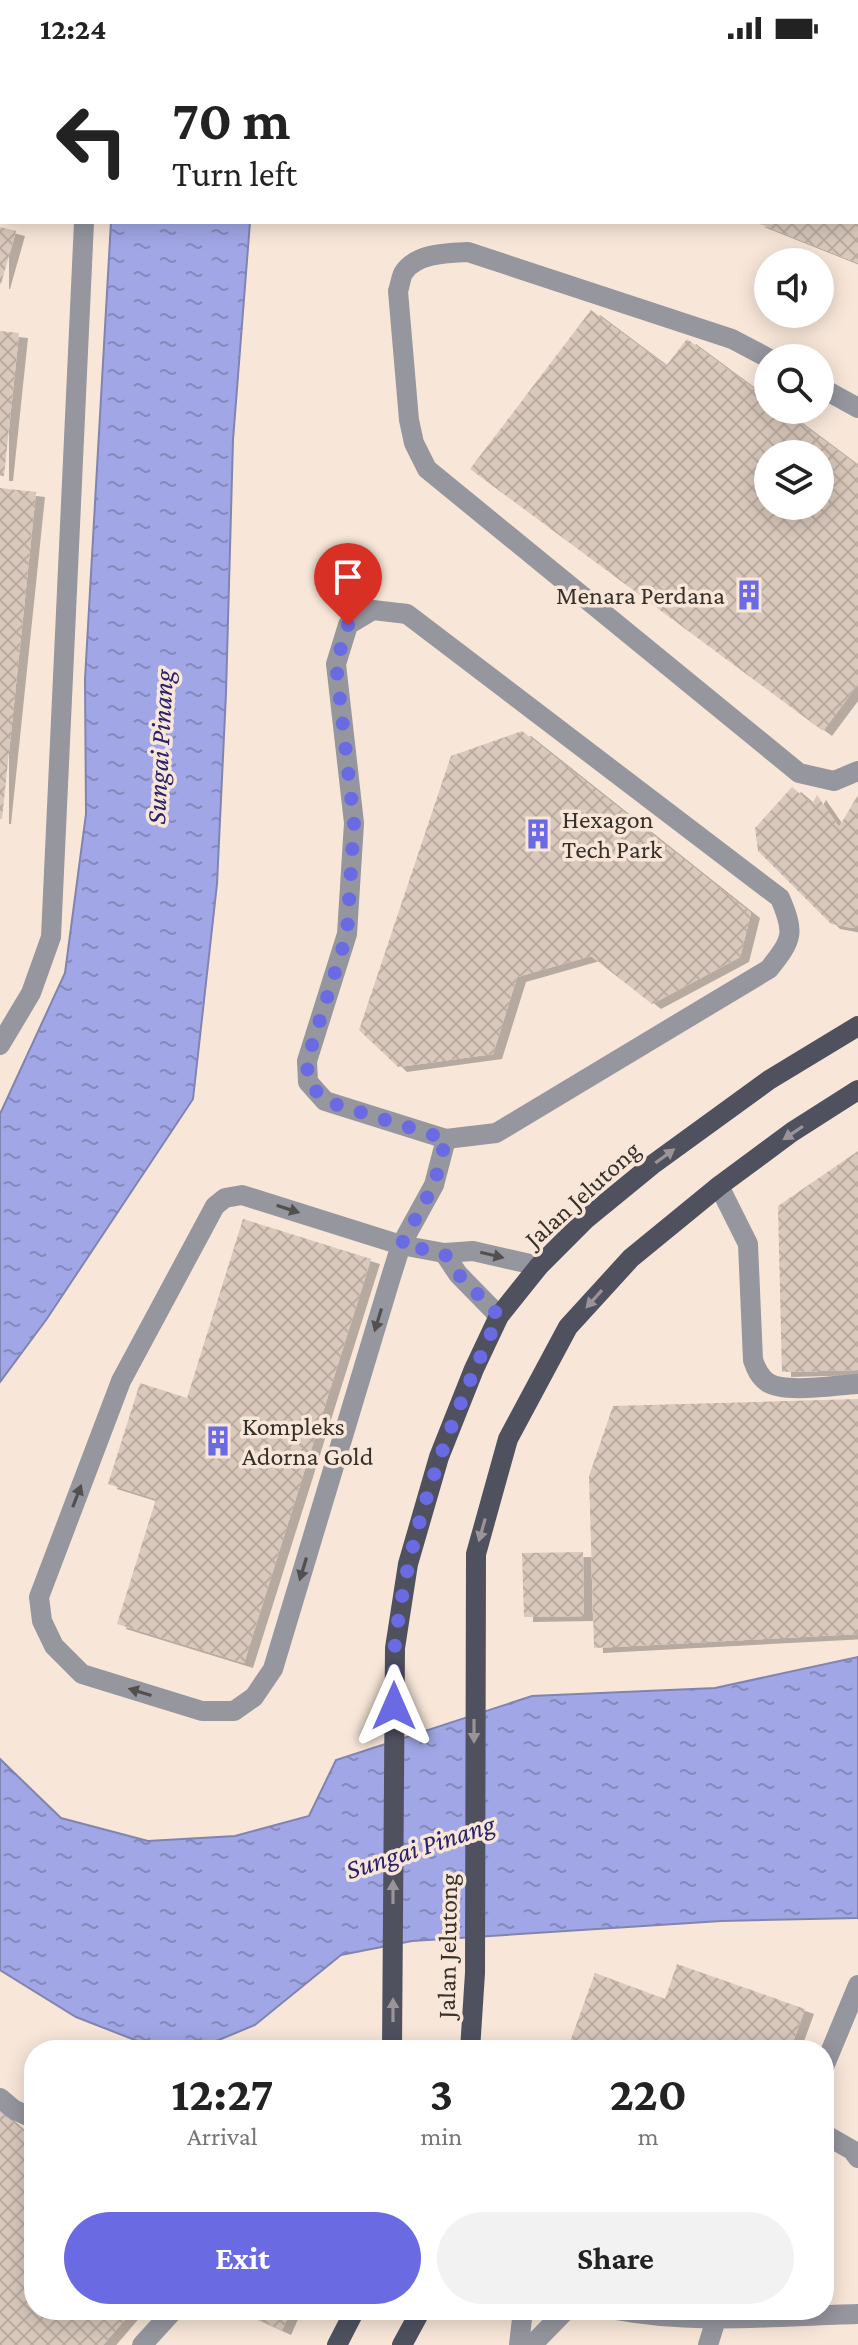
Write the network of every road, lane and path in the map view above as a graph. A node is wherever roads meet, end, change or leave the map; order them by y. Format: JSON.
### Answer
{"nodes":[{"id":1,"x":84,"y":224,"type":"edge"},
{"id":2,"x":754,"y":351,"type":"edge"},
{"id":3,"x":834,"y":395,"type":"edge"},
{"id":4,"x":858,"y":408,"type":"edge"},
{"id":5,"x":858,"y":771,"type":"edge"},
{"id":6,"x":858,"y":1026,"type":"edge"},
{"id":7,"x":0,"y":1045,"type":"edge"},
{"id":8,"x":858,"y":1090,"type":"edge"},
{"id":9,"x":446,"y":1139,"type":"junction"},
{"id":10,"x":719,"y":1186,"type":"junction"},
{"id":11,"x":401,"y":1245,"type":"junction"},
{"id":12,"x":444,"y":1253,"type":"junction"},
{"id":13,"x":539,"y":1266,"type":"junction"},
{"id":14,"x":499,"y":1316,"type":"junction"},
{"id":15,"x":858,"y":1384,"type":"edge"},
{"id":16,"x":858,"y":1985,"type":"edge"},
{"id":17,"x":392,"y":2040,"type":"edge"},
{"id":18,"x":471,"y":2040,"type":"edge"},
{"id":19,"x":834,"y":2043,"type":"edge"},
{"id":20,"x":0,"y":2098,"type":"edge"},
{"id":21,"x":24,"y":2114,"type":"edge"},
{"id":22,"x":834,"y":2140,"type":"edge"},
{"id":23,"x":858,"y":2158,"type":"edge"},
{"id":24,"x":834,"y":2314,"type":"edge"},
{"id":25,"x":858,"y":2314,"type":"edge"},
{"id":26,"x":165,"y":2320,"type":"edge"},
{"id":27,"x":350,"y":2320,"type":"edge"},
{"id":28,"x":416,"y":2320,"type":"edge"},
{"id":29,"x":522,"y":2320,"type":"edge"},
{"id":30,"x":556,"y":2320,"type":"edge"},
{"id":31,"x":715,"y":2320,"type":"edge"},
{"id":32,"x":142,"y":2345,"type":"edge"},
{"id":33,"x":337,"y":2345,"type":"edge"},
{"id":34,"x":402,"y":2345,"type":"edge"},
{"id":35,"x":519,"y":2345,"type":"edge"},
{"id":36,"x":532,"y":2345,"type":"edge"},
{"id":37,"x":708,"y":2345,"type":"edge"}],
"edges":[{"from":1,"to":7,"type":"street"},
{"from":2,"to":5,"type":"street"},
{"from":3,"to":4,"type":"street"},
{"from":13,"to":6,"type":"main road","name":"Jalan Jelutong","one_way":true},
{"from":8,"to":10,"type":"main road","name":"Jalan Jelutong","one_way":true},
{"from":9,"to":9,"type":"street"},
{"from":9,"to":11,"type":"street"},
{"from":10,"to":15,"type":"street"},
{"from":10,"to":18,"type":"main road","name":"Jalan Jelutong","one_way":true},
{"from":11,"to":11,"type":"street","one_way":true},
{"from":11,"to":12,"type":"street"},
{"from":12,"to":13,"type":"street","one_way":true},
{"from":12,"to":14,"type":"street"},
{"from":13,"to":14,"type":"main road","name":"Jalan Jelutong"},
{"from":17,"to":14,"type":"main road","name":"Jalan Jelutong","one_way":true},
{"from":16,"to":19,"type":"street"},
{"from":20,"to":21,"type":"street"},
{"from":22,"to":23,"type":"street"},
{"from":24,"to":25,"type":"street"},
{"from":26,"to":32,"type":"street"},
{"from":27,"to":33,"type":"main road"},
{"from":28,"to":34,"type":"main road"},
{"from":29,"to":35,"type":"street"},
{"from":30,"to":36,"type":"street"},
{"from":31,"to":37,"type":"street"}]}
